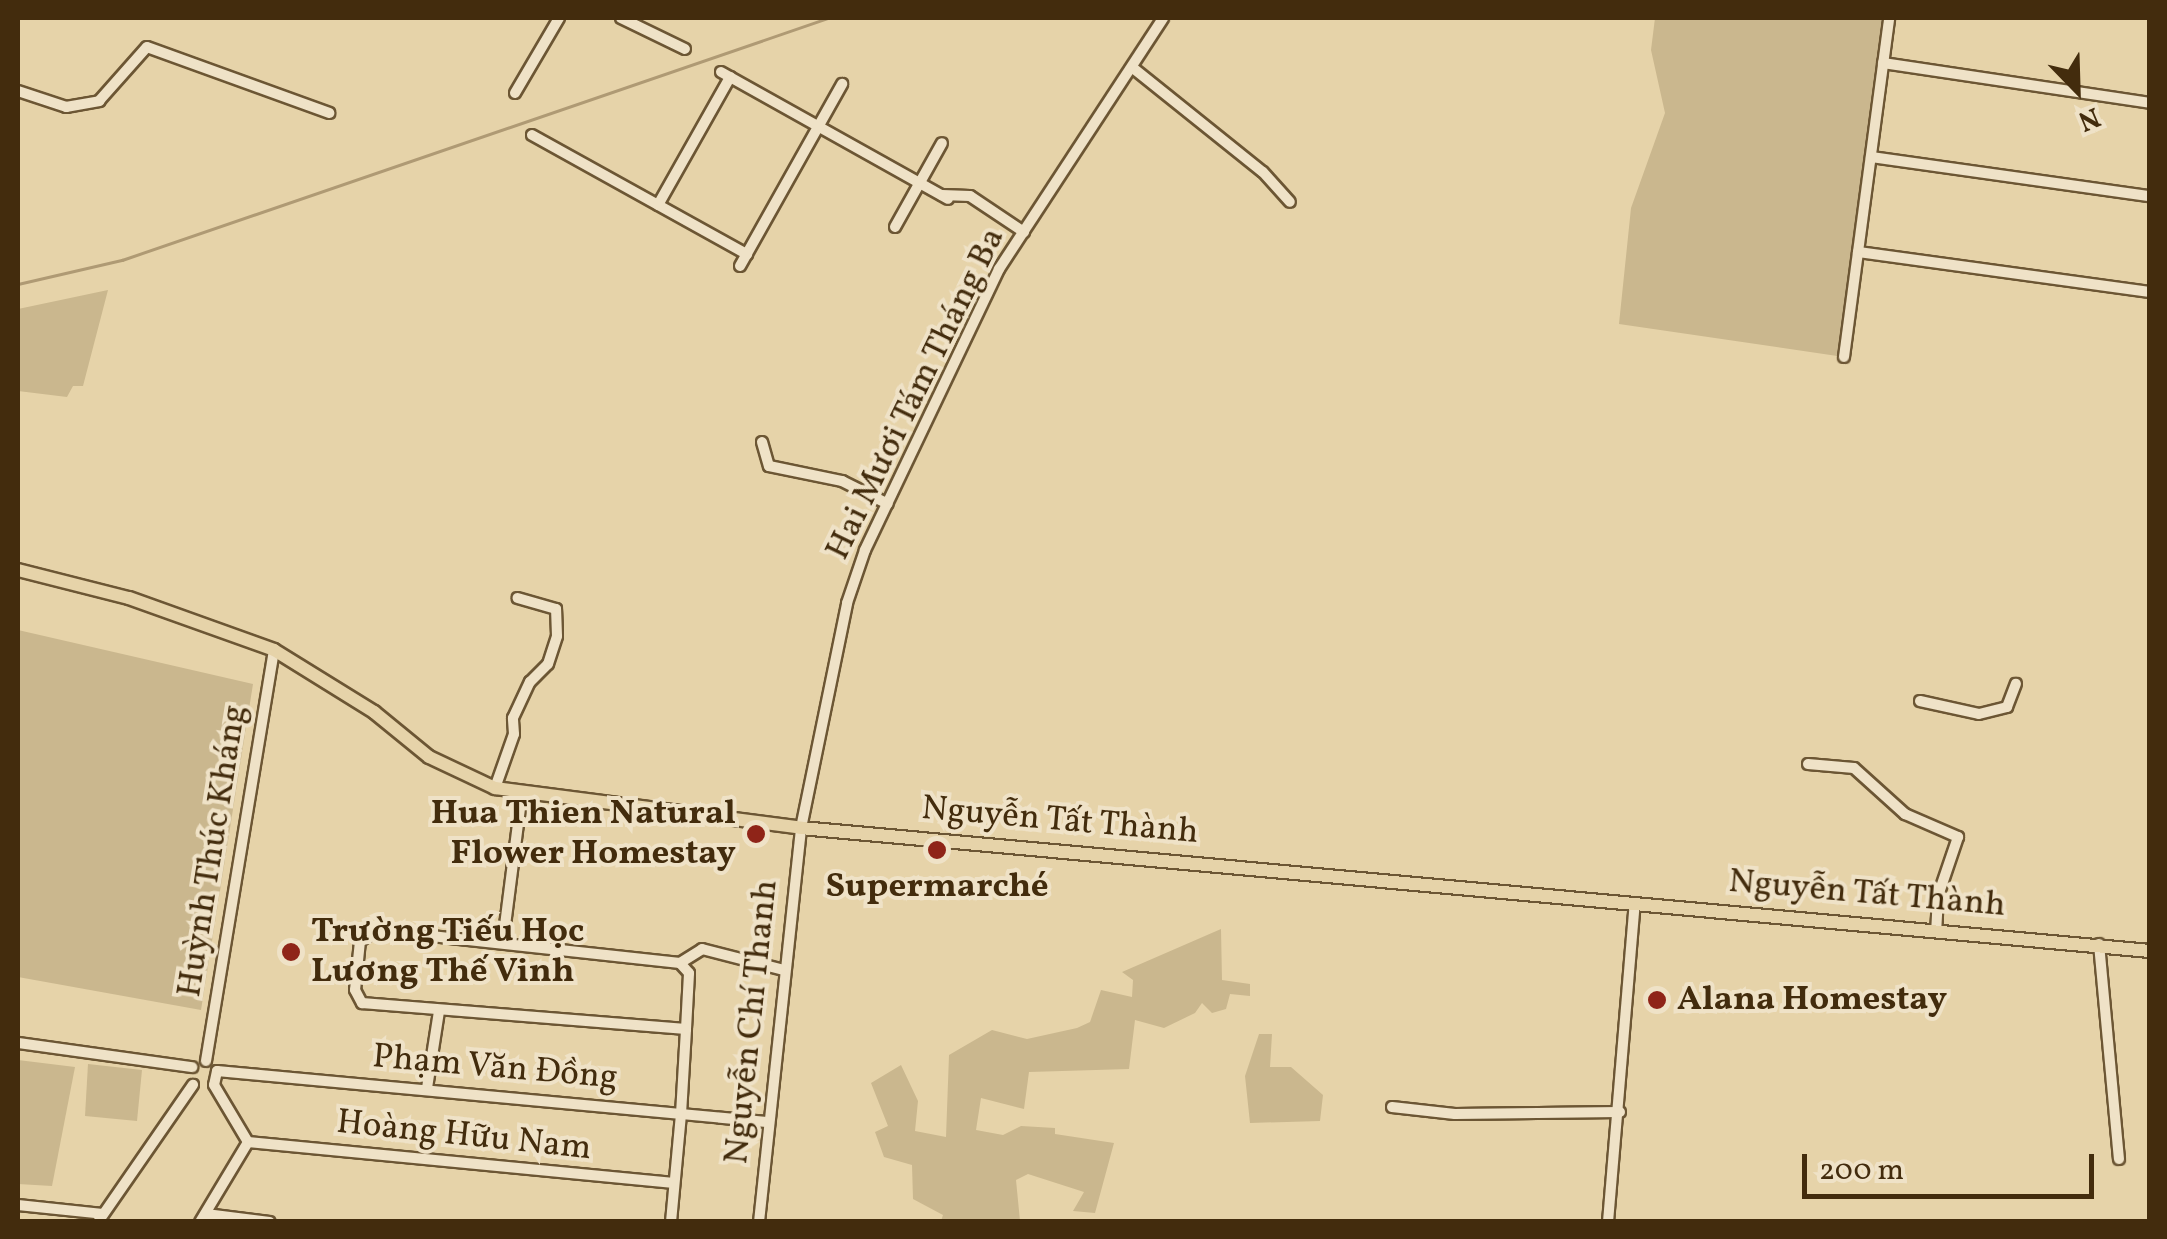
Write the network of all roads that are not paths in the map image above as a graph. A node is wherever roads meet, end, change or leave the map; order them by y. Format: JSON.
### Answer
{"nodes":[{"id":1,"x":559,"y":18,"type":"edge"},
{"id":2,"x":621,"y":18,"type":"edge"},
{"id":3,"x":1163,"y":18,"type":"edge"},
{"id":4,"x":1889,"y":18,"type":"edge"},
{"id":5,"x":685,"y":49,"type":"dead end"},
{"id":6,"x":1883,"y":63,"type":"junction"},
{"id":7,"x":1133,"y":68,"type":"junction"},
{"id":8,"x":842,"y":84,"type":"dead end"},
{"id":9,"x":18,"y":92,"type":"edge"},
{"id":10,"x":515,"y":93,"type":"dead end"},
{"id":11,"x":2150,"y":102,"type":"edge"},
{"id":12,"x":330,"y":113,"type":"dead end"},
{"id":13,"x":818,"y":126,"type":"junction"},
{"id":14,"x":532,"y":135,"type":"dead end"},
{"id":15,"x":942,"y":143,"type":"dead end"},
{"id":16,"x":1870,"y":157,"type":"junction"},
{"id":17,"x":919,"y":183,"type":"junction"},
{"id":18,"x":2150,"y":196,"type":"edge"},
{"id":19,"x":1290,"y":202,"type":"dead end"},
{"id":20,"x":658,"y":204,"type":"junction"},
{"id":21,"x":895,"y":227,"type":"dead end"},
{"id":22,"x":1024,"y":232,"type":"junction"},
{"id":23,"x":1858,"y":252,"type":"junction"},
{"id":24,"x":747,"y":254,"type":"junction"},
{"id":25,"x":740,"y":266,"type":"dead end"},
{"id":26,"x":2150,"y":292,"type":"edge"},
{"id":27,"x":1844,"y":357,"type":"dead end"},
{"id":28,"x":762,"y":442,"type":"dead end"},
{"id":29,"x":888,"y":504,"type":"junction"},
{"id":30,"x":18,"y":570,"type":"edge"},
{"id":31,"x":518,"y":598,"type":"dead end"},
{"id":32,"x":274,"y":650,"type":"junction"},
{"id":33,"x":2016,"y":684,"type":"dead end"},
{"id":34,"x":1920,"y":701,"type":"dead end"},
{"id":35,"x":1808,"y":764,"type":"dead end"},
{"id":36,"x":495,"y":788,"type":"junction"},
{"id":37,"x":522,"y":793,"type":"junction"},
{"id":38,"x":801,"y":828,"type":"junction"},
{"id":39,"x":1635,"y":903,"type":"junction"},
{"id":40,"x":1936,"y":932,"type":"junction"},
{"id":41,"x":503,"y":941,"type":"junction"},
{"id":42,"x":2100,"y":944,"type":"junction"},
{"id":43,"x":2150,"y":950,"type":"edge"},
{"id":44,"x":685,"y":968,"type":"junction"},
{"id":45,"x":784,"y":970,"type":"junction"},
{"id":46,"x":439,"y":1011,"type":"junction"},
{"id":47,"x":686,"y":1029,"type":"junction"},
{"id":48,"x":18,"y":1043,"type":"edge"},
{"id":49,"x":206,"y":1061,"type":"junction"},
{"id":50,"x":192,"y":1067,"type":"junction"},
{"id":51,"x":217,"y":1071,"type":"junction"},
{"id":52,"x":193,"y":1085,"type":"junction"},
{"id":53,"x":214,"y":1086,"type":"junction"},
{"id":54,"x":427,"y":1088,"type":"junction"},
{"id":55,"x":1392,"y":1107,"type":"dead end"},
{"id":56,"x":1620,"y":1112,"type":"junction"},
{"id":57,"x":681,"y":1114,"type":"junction"},
{"id":58,"x":766,"y":1122,"type":"junction"},
{"id":59,"x":248,"y":1142,"type":"junction"},
{"id":60,"x":2119,"y":1159,"type":"dead end"},
{"id":61,"x":674,"y":1183,"type":"junction"},
{"id":62,"x":18,"y":1205,"type":"edge"},
{"id":63,"x":100,"y":1218,"type":"edge"},
{"id":64,"x":203,"y":1218,"type":"edge"},
{"id":65,"x":270,"y":1222,"type":"edge"},
{"id":66,"x":671,"y":1222,"type":"edge"},
{"id":67,"x":759,"y":1222,"type":"edge"},
{"id":68,"x":1608,"y":1222,"type":"edge"}],
"edges":[{"from":1,"to":10,"type":"street"},
{"from":2,"to":5,"type":"street"},
{"from":3,"to":7,"type":"street","name":"Hai Mươi Tám Tháng Ba"},
{"from":4,"to":6,"type":"street"},
{"from":6,"to":11,"type":"street"},
{"from":6,"to":16,"type":"street"},
{"from":7,"to":19,"type":"street"},
{"from":7,"to":22,"type":"street","name":"Hai Mươi Tám Tháng Ba"},
{"from":8,"to":13,"type":"street"},
{"from":9,"to":12,"type":"street"},
{"from":13,"to":17,"type":"street"},
{"from":13,"to":20,"type":"street"},
{"from":13,"to":24,"type":"street"},
{"from":14,"to":20,"type":"street"},
{"from":15,"to":17,"type":"street"},
{"from":16,"to":18,"type":"street"},
{"from":16,"to":23,"type":"street"},
{"from":17,"to":21,"type":"street"},
{"from":17,"to":22,"type":"street"},
{"from":20,"to":24,"type":"street"},
{"from":22,"to":29,"type":"street","name":"Hai Mươi Tám Tháng Ba"},
{"from":23,"to":26,"type":"street"},
{"from":23,"to":27,"type":"street"},
{"from":24,"to":25,"type":"street"},
{"from":28,"to":29,"type":"street"},
{"from":29,"to":38,"type":"street","name":"Hai Mươi Tám Tháng Ba"},
{"from":30,"to":32,"type":"main road","name":"Nguyễn Tất Thành"},
{"from":31,"to":36,"type":"street"},
{"from":32,"to":36,"type":"main road","name":"Nguyễn Tất Thành"},
{"from":32,"to":49,"type":"street","name":"Huỳnh Thúc Kháng"},
{"from":33,"to":34,"type":"street"},
{"from":35,"to":40,"type":"street"},
{"from":36,"to":37,"type":"main road","name":"Nguyễn Tất Thành"},
{"from":37,"to":38,"type":"main road","name":"Nguyễn Tất Thành"},
{"from":37,"to":41,"type":"street"},
{"from":38,"to":39,"type":"main road","name":"Nguyễn Tất Thành"},
{"from":38,"to":45,"type":"street","name":"Nguyễn Chí Thanh"},
{"from":39,"to":40,"type":"main road","name":"Nguyễn Tất Thành"},
{"from":39,"to":56,"type":"street"},
{"from":40,"to":42,"type":"main road","name":"Nguyễn Tất Thành"},
{"from":41,"to":44,"type":"street"},
{"from":41,"to":46,"type":"street"},
{"from":42,"to":43,"type":"main road","name":"Nguyễn Tất Thành"},
{"from":42,"to":60,"type":"street"},
{"from":44,"to":45,"type":"street"},
{"from":44,"to":47,"type":"street"},
{"from":45,"to":58,"type":"street","name":"Nguyễn Chí Thanh"},
{"from":46,"to":47,"type":"street"},
{"from":46,"to":54,"type":"street"},
{"from":47,"to":57,"type":"street"},
{"from":48,"to":50,"type":"street"},
{"from":49,"to":50,"type":"street"},
{"from":49,"to":51,"type":"street"},
{"from":50,"to":52,"type":"street"},
{"from":51,"to":53,"type":"street"},
{"from":51,"to":54,"type":"street","name":"Phạm Văn Đồng"},
{"from":52,"to":53,"type":"street"},
{"from":52,"to":63,"type":"street"},
{"from":53,"to":59,"type":"street"},
{"from":54,"to":57,"type":"street","name":"Phạm Văn Đồng"},
{"from":55,"to":56,"type":"street"},
{"from":56,"to":68,"type":"street"},
{"from":57,"to":58,"type":"street","name":"Phạm Văn Đồng"},
{"from":57,"to":61,"type":"street"},
{"from":58,"to":67,"type":"street","name":"Nguyễn Chí Thanh"},
{"from":59,"to":61,"type":"street","name":"Hoàng Hữu Nam"},
{"from":59,"to":64,"type":"street"},
{"from":61,"to":66,"type":"street"},
{"from":62,"to":63,"type":"street"},
{"from":64,"to":65,"type":"street"}]}
